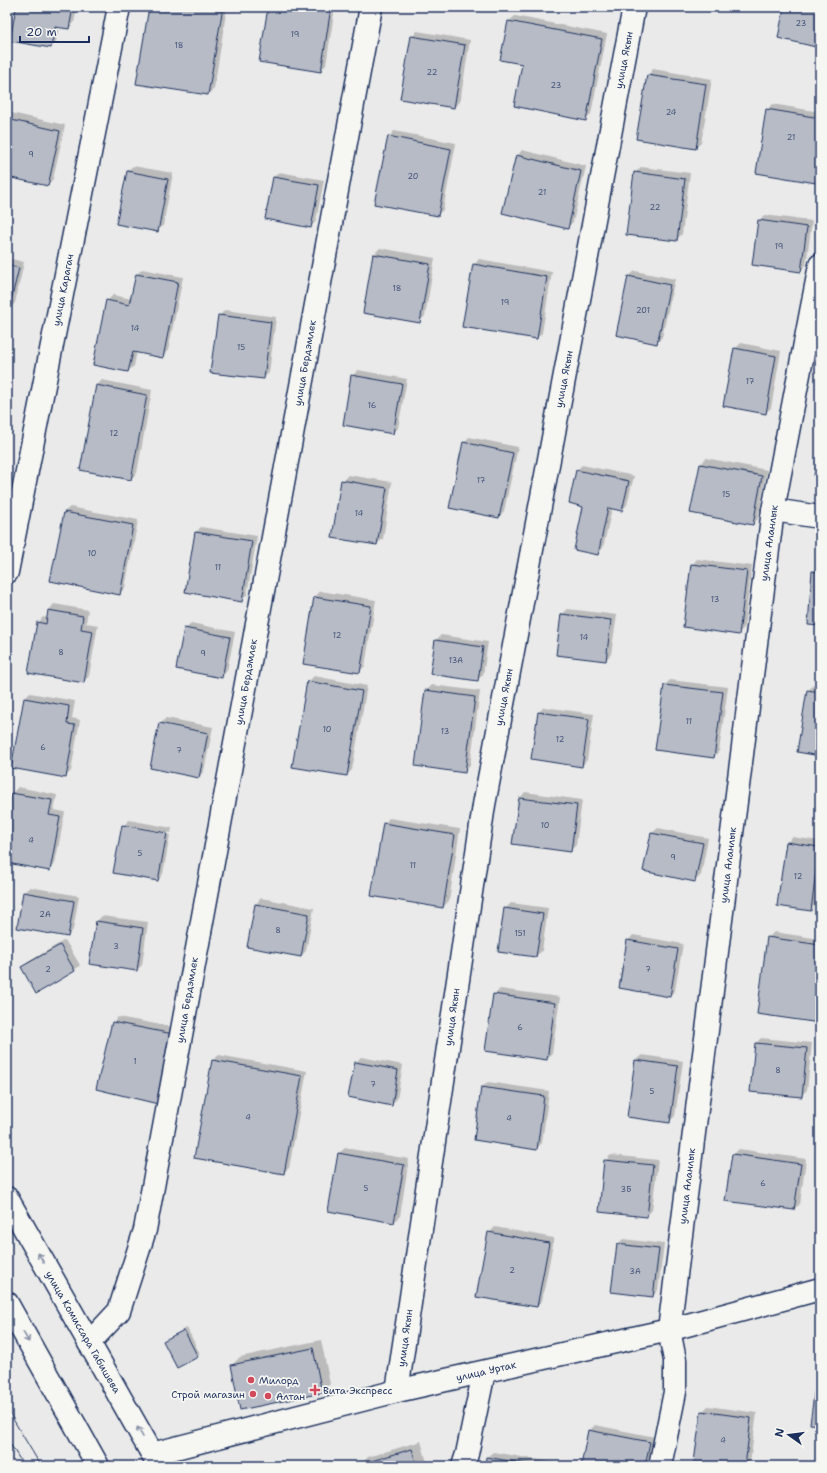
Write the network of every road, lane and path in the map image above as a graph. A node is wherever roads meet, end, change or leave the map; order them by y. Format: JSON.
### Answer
{"nodes":[{"id":1,"x":119,"y":7,"type":"edge"},
{"id":2,"x":370,"y":7,"type":"edge"},
{"id":3,"x":634,"y":7,"type":"edge"},
{"id":4,"x":820,"y":265,"type":"edge"},
{"id":5,"x":773,"y":510,"type":"junction"},
{"id":6,"x":820,"y":517,"type":"edge"},
{"id":7,"x":7,"y":572,"type":"edge"},
{"id":8,"x":7,"y":1198,"type":"edge"},
{"id":9,"x":820,"y":1289,"type":"edge"},
{"id":10,"x":7,"y":1303,"type":"edge"},
{"id":11,"x":668,"y":1330,"type":"junction"},
{"id":12,"x":89,"y":1343,"type":"junction"},
{"id":13,"x":484,"y":1372,"type":"junction"},
{"id":14,"x":397,"y":1391,"type":"junction"},
{"id":15,"x":156,"y":1460,"type":"edge"},
{"id":16,"x":98,"y":1466,"type":"edge"},
{"id":17,"x":463,"y":1466,"type":"edge"},
{"id":18,"x":660,"y":1466,"type":"edge"}],
"edges":[{"from":1,"to":7,"type":"street","name":"улица Карагач"},
{"from":2,"to":12,"type":"street","name":"улица Бердэмлек"},
{"from":3,"to":14,"type":"street","name":"улица Якын"},
{"from":4,"to":5,"type":"street","name":"улица Аланлык"},
{"from":5,"to":6,"type":"street"},
{"from":5,"to":11,"type":"street","name":"улица Аланлык"},
{"from":12,"to":8,"type":"street","name":"улица Комиссара Габишева","one_way":true},
{"from":9,"to":11,"type":"street","name":"улица Уртак"},
{"from":10,"to":16,"type":"street","one_way":true},
{"from":11,"to":13,"type":"street","name":"улица Уртак"},
{"from":11,"to":18,"type":"street","name":"улица Аланлык"},
{"from":15,"to":12,"type":"street","name":"улица Комиссара Габишева","one_way":true},
{"from":13,"to":14,"type":"street","name":"улица Уртак"},
{"from":13,"to":17,"type":"street"},
{"from":14,"to":15,"type":"street","name":"улица Уртак"}]}
